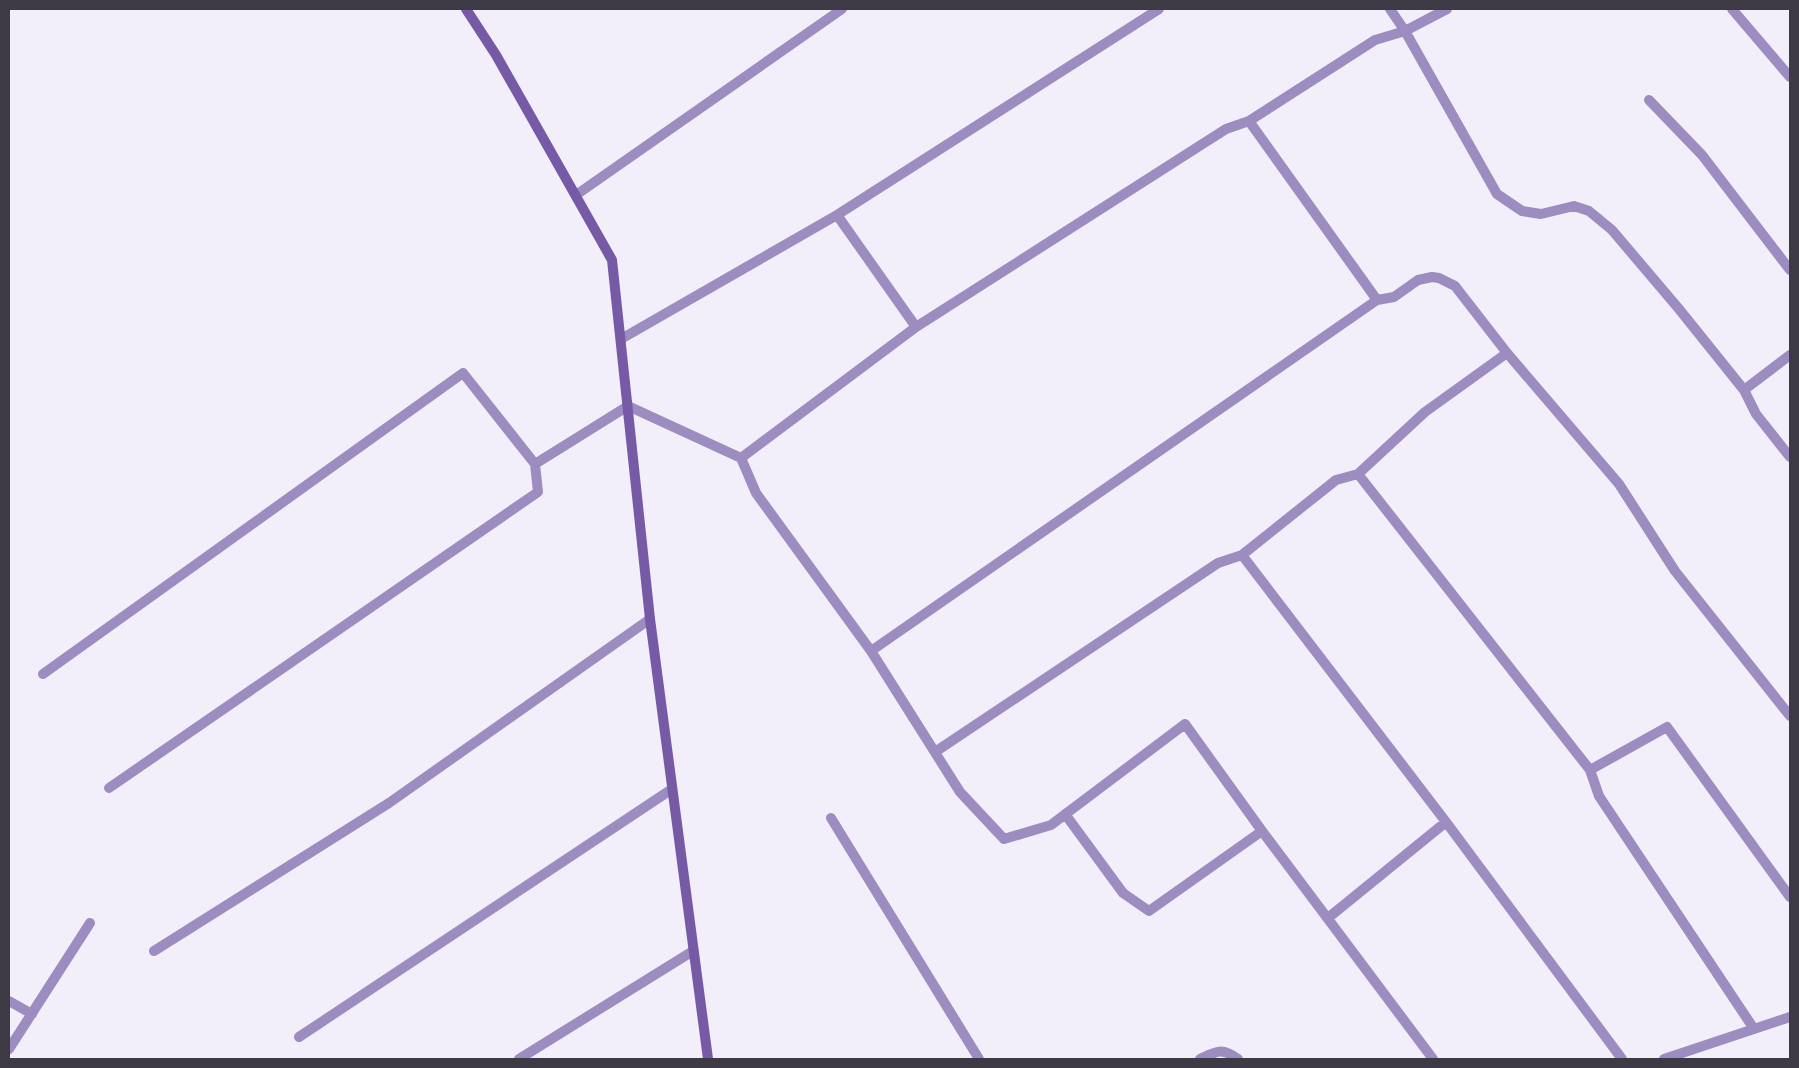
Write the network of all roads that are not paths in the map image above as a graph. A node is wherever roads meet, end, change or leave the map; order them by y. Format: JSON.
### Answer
{"nodes":[{"id":1,"x":466,"y":9,"type":"edge"},
{"id":2,"x":842,"y":9,"type":"edge"},
{"id":3,"x":1159,"y":9,"type":"edge"},
{"id":4,"x":1390,"y":9,"type":"edge"},
{"id":5,"x":1447,"y":9,"type":"edge"},
{"id":6,"x":1732,"y":9,"type":"edge"},
{"id":7,"x":1405,"y":31,"type":"junction"},
{"id":8,"x":1790,"y":77,"type":"edge"},
{"id":9,"x":1649,"y":100,"type":"dead end"},
{"id":10,"x":1250,"y":121,"type":"junction"},
{"id":11,"x":576,"y":195,"type":"junction"},
{"id":12,"x":837,"y":215,"type":"junction"},
{"id":13,"x":1790,"y":270,"type":"edge"},
{"id":14,"x":1377,"y":300,"type":"junction"},
{"id":15,"x":916,"y":327,"type":"junction"},
{"id":16,"x":621,"y":339,"type":"junction"},
{"id":17,"x":1507,"y":353,"type":"junction"},
{"id":18,"x":1790,"y":354,"type":"edge"},
{"id":19,"x":1744,"y":390,"type":"junction"},
{"id":20,"x":628,"y":406,"type":"junction"},
{"id":21,"x":1790,"y":457,"type":"edge"},
{"id":22,"x":741,"y":458,"type":"junction"},
{"id":23,"x":534,"y":464,"type":"junction"},
{"id":24,"x":1358,"y":474,"type":"junction"},
{"id":25,"x":1242,"y":555,"type":"junction"},
{"id":26,"x":650,"y":619,"type":"junction"},
{"id":27,"x":871,"y":651,"type":"junction"},
{"id":28,"x":43,"y":674,"type":"dead end"},
{"id":29,"x":1790,"y":716,"type":"edge"},
{"id":30,"x":935,"y":752,"type":"junction"},
{"id":31,"x":1590,"y":770,"type":"junction"},
{"id":32,"x":109,"y":788,"type":"dead end"},
{"id":33,"x":672,"y":789,"type":"junction"},
{"id":34,"x":1065,"y":814,"type":"junction"},
{"id":35,"x":831,"y":818,"type":"dead end"},
{"id":36,"x":1446,"y":822,"type":"junction"},
{"id":37,"x":1262,"y":831,"type":"junction"},
{"id":38,"x":1790,"y":896,"type":"edge"},
{"id":39,"x":1328,"y":918,"type":"junction"},
{"id":40,"x":90,"y":923,"type":"dead end"},
{"id":41,"x":154,"y":951,"type":"dead end"},
{"id":42,"x":693,"y":951,"type":"junction"},
{"id":43,"x":9,"y":1001,"type":"edge"},
{"id":44,"x":32,"y":1014,"type":"junction"},
{"id":45,"x":1790,"y":1017,"type":"edge"},
{"id":46,"x":1754,"y":1029,"type":"junction"},
{"id":47,"x":299,"y":1037,"type":"dead end"},
{"id":48,"x":9,"y":1050,"type":"edge"},
{"id":49,"x":519,"y":1059,"type":"edge"},
{"id":50,"x":708,"y":1059,"type":"edge"},
{"id":51,"x":980,"y":1059,"type":"edge"},
{"id":52,"x":1200,"y":1059,"type":"edge"},
{"id":53,"x":1238,"y":1059,"type":"edge"},
{"id":54,"x":1433,"y":1059,"type":"edge"},
{"id":55,"x":1622,"y":1059,"type":"edge"},
{"id":56,"x":1664,"y":1059,"type":"edge"}],
"edges":[{"from":1,"to":11,"type":"main road"},
{"from":2,"to":11,"type":"street"},
{"from":3,"to":12,"type":"street"},
{"from":4,"to":7,"type":"street"},
{"from":5,"to":7,"type":"street"},
{"from":6,"to":8,"type":"street"},
{"from":7,"to":10,"type":"street"},
{"from":7,"to":19,"type":"street"},
{"from":9,"to":13,"type":"street"},
{"from":10,"to":14,"type":"street"},
{"from":10,"to":15,"type":"street"},
{"from":11,"to":16,"type":"main road"},
{"from":12,"to":15,"type":"street"},
{"from":12,"to":16,"type":"street"},
{"from":14,"to":17,"type":"street"},
{"from":14,"to":27,"type":"street"},
{"from":15,"to":22,"type":"street"},
{"from":16,"to":20,"type":"main road"},
{"from":17,"to":24,"type":"street"},
{"from":17,"to":29,"type":"street"},
{"from":18,"to":19,"type":"street"},
{"from":19,"to":21,"type":"street"},
{"from":20,"to":22,"type":"street"},
{"from":20,"to":23,"type":"street"},
{"from":20,"to":26,"type":"main road"},
{"from":22,"to":27,"type":"street"},
{"from":23,"to":28,"type":"street"},
{"from":23,"to":32,"type":"street"},
{"from":24,"to":25,"type":"street"},
{"from":24,"to":31,"type":"street"},
{"from":25,"to":30,"type":"street"},
{"from":25,"to":36,"type":"street"},
{"from":26,"to":33,"type":"main road"},
{"from":26,"to":41,"type":"street"},
{"from":27,"to":30,"type":"street"},
{"from":30,"to":34,"type":"street"},
{"from":31,"to":38,"type":"street"},
{"from":31,"to":46,"type":"street"},
{"from":33,"to":42,"type":"main road"},
{"from":33,"to":47,"type":"street"},
{"from":34,"to":37,"type":"street"},
{"from":34,"to":37,"type":"street"},
{"from":35,"to":51,"type":"street"},
{"from":36,"to":39,"type":"street"},
{"from":36,"to":55,"type":"street"},
{"from":37,"to":39,"type":"street"},
{"from":39,"to":54,"type":"street"},
{"from":40,"to":44,"type":"street"},
{"from":42,"to":49,"type":"street"},
{"from":42,"to":50,"type":"main road"},
{"from":43,"to":44,"type":"street"},
{"from":44,"to":48,"type":"street"},
{"from":45,"to":46,"type":"street"},
{"from":46,"to":56,"type":"street"},
{"from":52,"to":53,"type":"street"}]}
